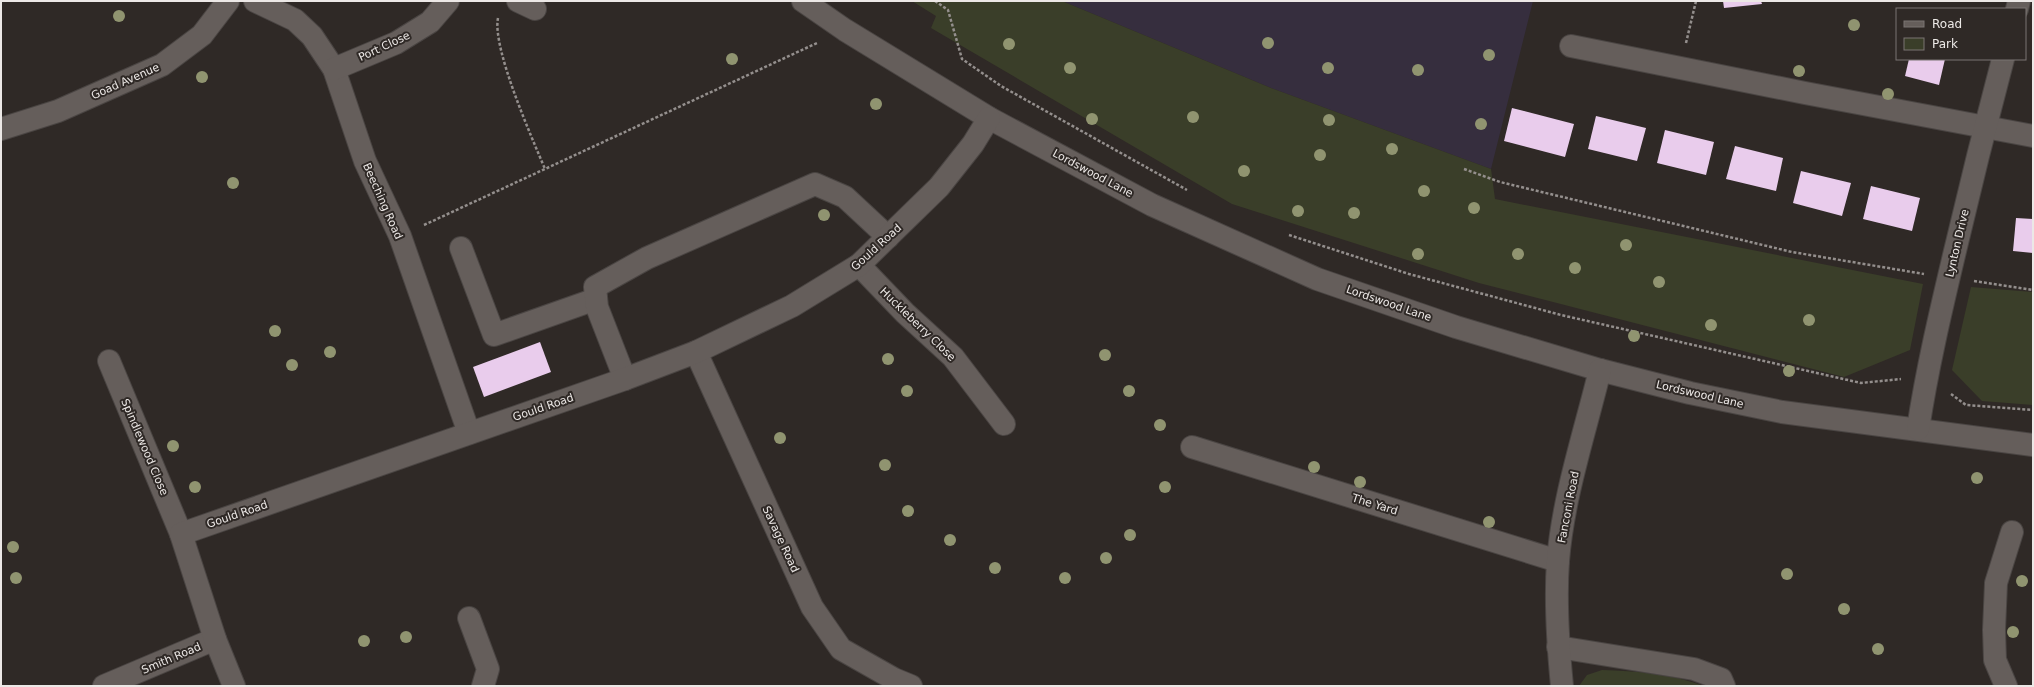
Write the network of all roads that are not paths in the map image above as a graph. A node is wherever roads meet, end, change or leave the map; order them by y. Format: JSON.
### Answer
{"nodes":[{"id":1,"x":228,"y":1,"type":"edge"},
{"id":2,"x":255,"y":1,"type":"edge"},
{"id":3,"x":448,"y":1,"type":"edge"},
{"id":4,"x":803,"y":1,"type":"edge"},
{"id":5,"x":1571,"y":46,"type":"dead end"},
{"id":6,"x":2003,"y":60,"type":"edge"},
{"id":7,"x":334,"y":69,"type":"junction"},
{"id":8,"x":989,"y":118,"type":"junction"},
{"id":9,"x":1985,"y":127,"type":"junction"},
{"id":10,"x":1,"y":129,"type":"edge"},
{"id":11,"x":2033,"y":136,"type":"edge"},
{"id":12,"x":888,"y":237,"type":"junction"},
{"id":13,"x":461,"y":248,"type":"dead end"},
{"id":14,"x":858,"y":265,"type":"junction"},
{"id":15,"x":596,"y":299,"type":"junction"},
{"id":16,"x":696,"y":352,"type":"junction"},
{"id":17,"x":109,"y":361,"type":"dead end"},
{"id":18,"x":1600,"y":370,"type":"junction"},
{"id":19,"x":625,"y":379,"type":"junction"},
{"id":20,"x":1004,"y":424,"type":"dead end"},
{"id":21,"x":1918,"y":429,"type":"junction"},
{"id":22,"x":469,"y":433,"type":"junction"},
{"id":23,"x":2033,"y":445,"type":"edge"},
{"id":24,"x":1192,"y":448,"type":"dead end"},
{"id":25,"x":2012,"y":532,"type":"dead end"},
{"id":26,"x":181,"y":534,"type":"junction"},
{"id":27,"x":1558,"y":561,"type":"junction"},
{"id":28,"x":469,"y":618,"type":"dead end"},
{"id":29,"x":215,"y":639,"type":"junction"},
{"id":30,"x":1558,"y":646,"type":"junction"},
{"id":31,"x":104,"y":686,"type":"edge"},
{"id":32,"x":234,"y":686,"type":"edge"},
{"id":33,"x":483,"y":686,"type":"edge"},
{"id":34,"x":911,"y":686,"type":"edge"},
{"id":35,"x":1562,"y":686,"type":"edge"},
{"id":36,"x":1724,"y":686,"type":"edge"},
{"id":37,"x":2006,"y":686,"type":"edge"}],
"edges":[{"from":1,"to":10,"type":"street","name":"Goad Avenue"},
{"from":2,"to":7,"type":"street","name":"Beeching Road"},
{"from":3,"to":7,"type":"street","name":"Port Close"},
{"from":4,"to":8,"type":"street","name":"Lordswood Lane"},
{"from":5,"to":9,"type":"street"},
{"from":6,"to":9,"type":"street","name":"Lynton Drive"},
{"from":7,"to":22,"type":"street","name":"Beeching Road"},
{"from":8,"to":12,"type":"street","name":"Gould Road"},
{"from":8,"to":18,"type":"street","name":"Lordswood Lane"},
{"from":9,"to":11,"type":"street"},
{"from":9,"to":21,"type":"street","name":"Lynton Drive"},
{"from":12,"to":14,"type":"street","name":"Gould Road"},
{"from":12,"to":15,"type":"street"},
{"from":13,"to":15,"type":"street"},
{"from":14,"to":16,"type":"street","name":"Gould Road"},
{"from":14,"to":20,"type":"street","name":"Huckleberry Close"},
{"from":15,"to":19,"type":"street"},
{"from":16,"to":19,"type":"street","name":"Gould Road"},
{"from":16,"to":34,"type":"street","name":"Savage Road"},
{"from":17,"to":26,"type":"street","name":"Spindlewood Close"},
{"from":18,"to":21,"type":"street","name":"Lordswood Lane"},
{"from":18,"to":27,"type":"street","name":"Fanconi Road"},
{"from":19,"to":22,"type":"street","name":"Gould Road"},
{"from":21,"to":23,"type":"street","name":"Lordswood Lane"},
{"from":22,"to":26,"type":"street","name":"Gould Road"},
{"from":24,"to":27,"type":"street","name":"The Yard"},
{"from":25,"to":37,"type":"street"},
{"from":26,"to":29,"type":"street"},
{"from":27,"to":30,"type":"street","name":"Fanconi Road"},
{"from":28,"to":33,"type":"street"},
{"from":29,"to":31,"type":"street","name":"Smith Road"},
{"from":29,"to":32,"type":"street"},
{"from":30,"to":35,"type":"street","name":"Fanconi Road"},
{"from":30,"to":36,"type":"street"}]}
